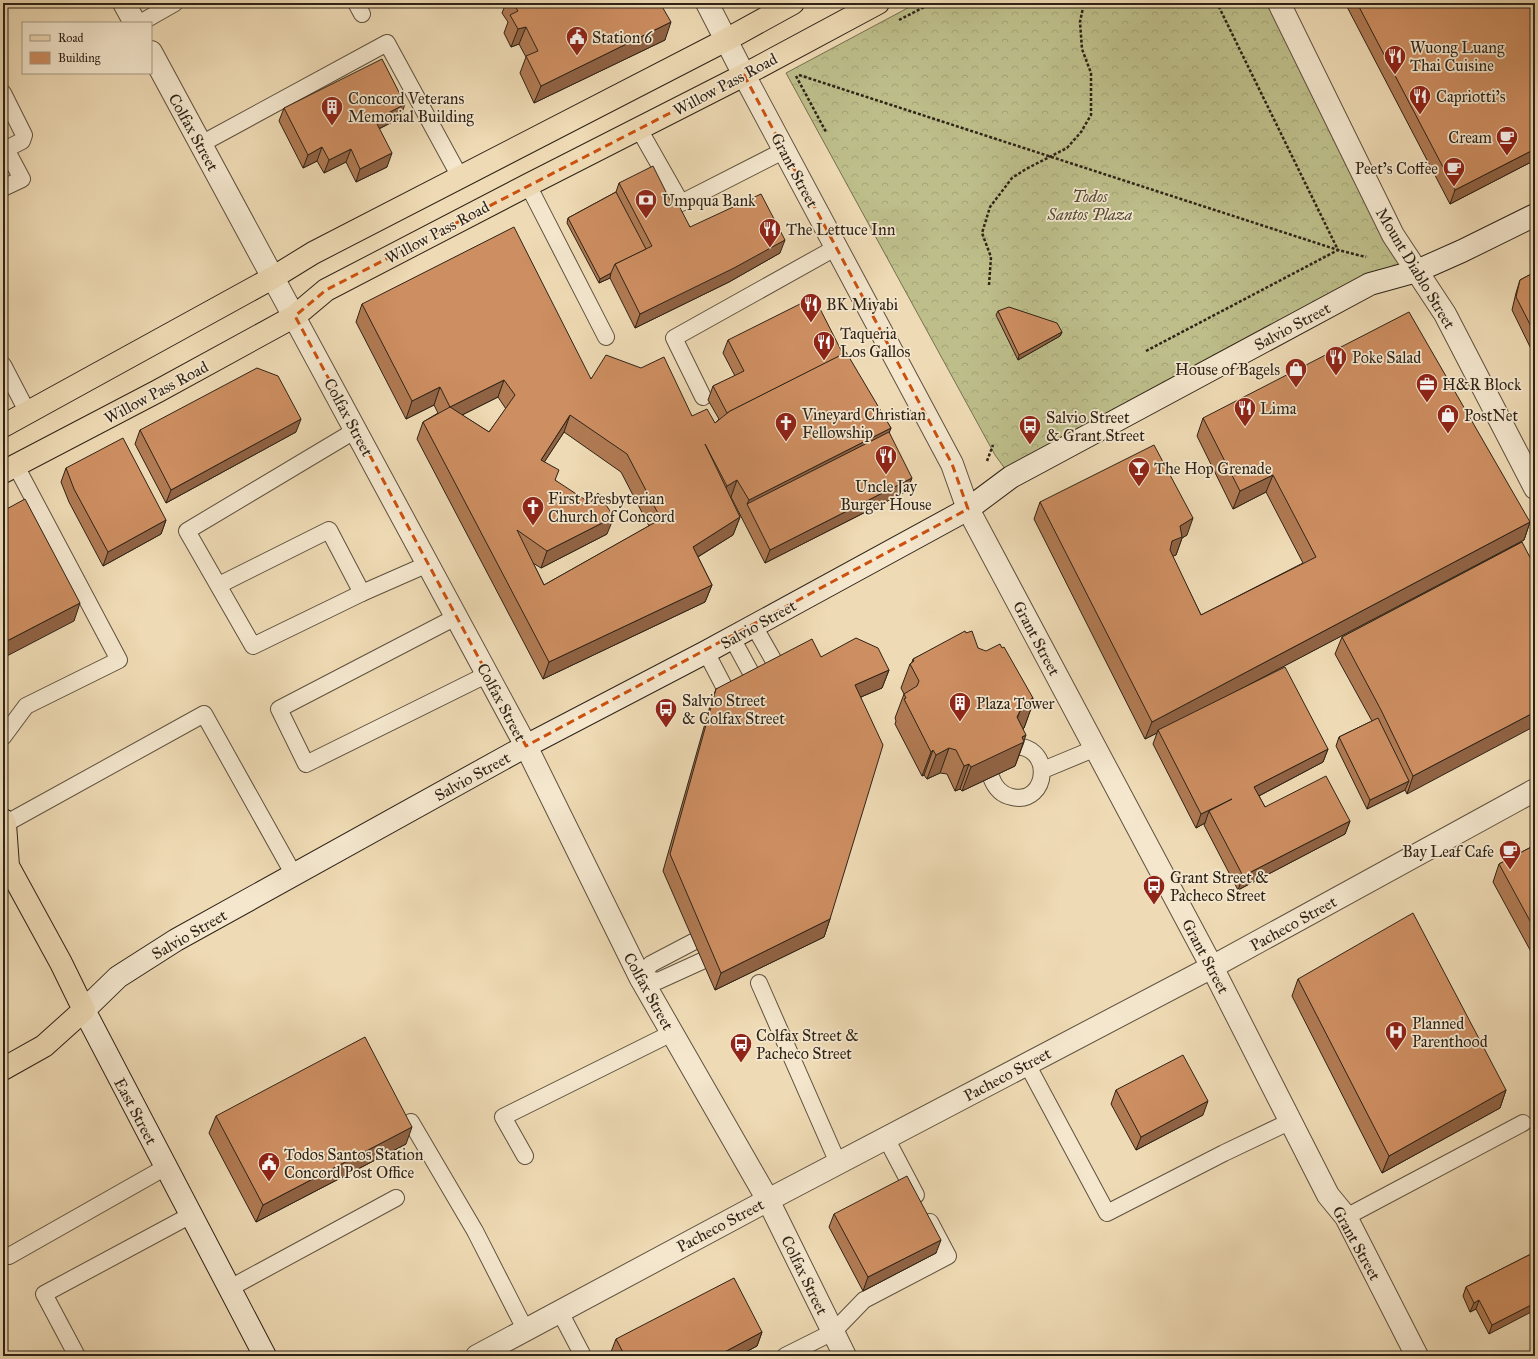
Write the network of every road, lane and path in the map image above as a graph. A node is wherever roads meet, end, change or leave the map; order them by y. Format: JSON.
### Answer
{"nodes":[{"id":1,"x":124,"y":3,"type":"edge"},
{"id":2,"x":175,"y":3,"type":"edge"},
{"id":3,"x":707,"y":3,"type":"edge"},
{"id":4,"x":792,"y":3,"type":"edge"},
{"id":5,"x":878,"y":3,"type":"edge"},
{"id":6,"x":932,"y":3,"type":"edge"},
{"id":7,"x":1084,"y":3,"type":"edge"},
{"id":8,"x":1217,"y":3,"type":"edge"},
{"id":9,"x":1280,"y":3,"type":"edge"},
{"id":10,"x":897,"y":21,"type":"dead end"},
{"id":11,"x":134,"y":22,"type":"edge"},
{"id":12,"x":142,"y":22,"type":"edge"},
{"id":13,"x":726,"y":40,"type":"junction"},
{"id":14,"x":152,"y":54,"type":"edge"},
{"id":15,"x":801,"y":70,"type":"dead end"},
{"id":16,"x":794,"y":74,"type":"junction"},
{"id":17,"x":744,"y":75,"type":"junction"},
{"id":18,"x":3,"y":93,"type":"edge"},
{"id":19,"x":640,"y":129,"type":"junction"},
{"id":20,"x":826,"y":132,"type":"dead end"},
{"id":21,"x":201,"y":144,"type":"junction"},
{"id":22,"x":785,"y":150,"type":"junction"},
{"id":23,"x":1050,"y":156,"type":"junction"},
{"id":24,"x":460,"y":177,"type":"junction"},
{"id":25,"x":528,"y":185,"type":"junction"},
{"id":26,"x":3,"y":188,"type":"edge"},
{"id":27,"x":1535,"y":215,"type":"edge"},
{"id":28,"x":837,"y":247,"type":"junction"},
{"id":29,"x":1338,"y":250,"type":"junction"},
{"id":30,"x":1367,"y":257,"type":"dead end"},
{"id":31,"x":1416,"y":271,"type":"junction"},
{"id":32,"x":274,"y":278,"type":"junction"},
{"id":33,"x":989,"y":285,"type":"dead end"},
{"id":34,"x":294,"y":316,"type":"junction"},
{"id":35,"x":606,"y":337,"type":"dead end"},
{"id":36,"x":1146,"y":351,"type":"dead end"},
{"id":37,"x":3,"y":365,"type":"edge"},
{"id":38,"x":703,"y":397,"type":"dead end"},
{"id":39,"x":28,"y":413,"type":"junction"},
{"id":40,"x":3,"y":426,"type":"edge"},
{"id":41,"x":356,"y":430,"type":"junction"},
{"id":42,"x":10,"y":469,"type":"edge"},
{"id":43,"x":1535,"y":488,"type":"edge"},
{"id":44,"x":968,"y":509,"type":"junction"},
{"id":45,"x":428,"y":564,"type":"junction"},
{"id":46,"x":219,"y":585,"type":"junction"},
{"id":47,"x":362,"y":593,"type":"junction"},
{"id":48,"x":456,"y":617,"type":"junction"},
{"id":49,"x":754,"y":626,"type":"junction"},
{"id":50,"x":732,"y":638,"type":"junction"},
{"id":51,"x":706,"y":652,"type":"junction"},
{"id":52,"x":778,"y":670,"type":"edge"},
{"id":53,"x":488,"y":674,"type":"junction"},
{"id":54,"x":756,"y":682,"type":"edge"},
{"id":55,"x":729,"y":696,"type":"edge"},
{"id":56,"x":3,"y":737,"type":"edge"},
{"id":57,"x":526,"y":746,"type":"junction"},
{"id":58,"x":1010,"y":747,"type":"edge"},
{"id":59,"x":1096,"y":748,"type":"junction"},
{"id":60,"x":1043,"y":770,"type":"junction"},
{"id":61,"x":991,"y":777,"type":"edge"},
{"id":62,"x":1535,"y":790,"type":"edge"},
{"id":63,"x":4,"y":822,"type":"edge"},
{"id":64,"x":6,"y":863,"type":"edge"},
{"id":65,"x":294,"y":875,"type":"junction"},
{"id":66,"x":693,"y":942,"type":"dead end"},
{"id":67,"x":702,"y":961,"type":"dead end"},
{"id":68,"x":1212,"y":967,"type":"junction"},
{"id":69,"x":640,"y":977,"type":"junction"},
{"id":70,"x":759,"y":983,"type":"edge"},
{"id":71,"x":84,"y":1010,"type":"junction"},
{"id":72,"x":672,"y":1033,"type":"junction"},
{"id":73,"x":1027,"y":1064,"type":"junction"},
{"id":74,"x":3,"y":1069,"type":"edge"},
{"id":75,"x":1291,"y":1121,"type":"junction"},
{"id":76,"x":411,"y":1122,"type":"edge"},
{"id":77,"x":1523,"y":1122,"type":"dead end"},
{"id":78,"x":886,"y":1138,"type":"junction"},
{"id":79,"x":525,"y":1156,"type":"dead end"},
{"id":80,"x":838,"y":1163,"type":"junction"},
{"id":81,"x":166,"y":1167,"type":"junction"},
{"id":82,"x":396,"y":1198,"type":"dead end"},
{"id":83,"x":768,"y":1200,"type":"junction"},
{"id":84,"x":191,"y":1215,"type":"junction"},
{"id":85,"x":1346,"y":1217,"type":"junction"},
{"id":86,"x":3,"y":1256,"type":"edge"},
{"id":87,"x":230,"y":1288,"type":"junction"},
{"id":88,"x":560,"y":1312,"type":"junction"},
{"id":89,"x":525,"y":1329,"type":"junction"},
{"id":90,"x":833,"y":1332,"type":"junction"},
{"id":91,"x":77,"y":1356,"type":"edge"},
{"id":92,"x":265,"y":1356,"type":"edge"},
{"id":93,"x":477,"y":1356,"type":"edge"},
{"id":94,"x":583,"y":1356,"type":"edge"},
{"id":95,"x":786,"y":1356,"type":"edge"},
{"id":96,"x":845,"y":1356,"type":"edge"},
{"id":97,"x":1417,"y":1356,"type":"edge"}],
"edges":[{"from":1,"to":11,"type":"street"},
{"from":2,"to":12,"type":"lane"},
{"from":3,"to":13,"type":"street","name":"Grant Street"},
{"from":4,"to":13,"type":"main road"},
{"from":5,"to":17,"type":"main road","name":"Willow Pass Road"},
{"from":6,"to":10,"type":"path"},
{"from":7,"to":23,"type":"path"},
{"from":8,"to":29,"type":"path"},
{"from":9,"to":31,"type":"street","name":"Mount Diablo Street"},
{"from":13,"to":17,"type":"street","name":"Grant Street"},
{"from":13,"to":24,"type":"main road"},
{"from":14,"to":21,"type":"street","name":"Colfax Street"},
{"from":15,"to":16,"type":"path"},
{"from":16,"to":20,"type":"path"},
{"from":16,"to":23,"type":"path"},
{"from":17,"to":19,"type":"main road","name":"Willow Pass Road"},
{"from":17,"to":22,"type":"street","name":"Grant Street"},
{"from":18,"to":26,"type":"lane"},
{"from":19,"to":22,"type":"lane"},
{"from":19,"to":25,"type":"main road","name":"Willow Pass Road"},
{"from":21,"to":24,"type":"lane"},
{"from":21,"to":32,"type":"street","name":"Colfax Street"},
{"from":22,"to":28,"type":"street","name":"Grant Street"},
{"from":23,"to":29,"type":"path"},
{"from":23,"to":33,"type":"path"},
{"from":24,"to":32,"type":"main road"},
{"from":25,"to":34,"type":"main road","name":"Willow Pass Road"},
{"from":25,"to":35,"type":"lane"},
{"from":27,"to":31,"type":"street","name":"Salvio Street"},
{"from":28,"to":38,"type":"lane"},
{"from":28,"to":44,"type":"street","name":"Grant Street"},
{"from":29,"to":30,"type":"path"},
{"from":29,"to":36,"type":"path"},
{"from":31,"to":43,"type":"street","name":"Mount Diablo Street"},
{"from":31,"to":44,"type":"street","name":"Salvio Street"},
{"from":32,"to":34,"type":"street","name":"Colfax Street"},
{"from":32,"to":39,"type":"main road"},
{"from":34,"to":41,"type":"street","name":"Colfax Street"},
{"from":34,"to":42,"type":"main road","name":"Willow Pass Road"},
{"from":37,"to":39,"type":"lane"},
{"from":39,"to":40,"type":"main road"},
{"from":41,"to":45,"type":"street","name":"Colfax Street"},
{"from":41,"to":46,"type":"lane"},
{"from":42,"to":56,"type":"lane"},
{"from":44,"to":49,"type":"street","name":"Salvio Street"},
{"from":44,"to":59,"type":"street","name":"Grant Street"},
{"from":45,"to":47,"type":"lane"},
{"from":45,"to":48,"type":"street","name":"Colfax Street"},
{"from":46,"to":47,"type":"lane"},
{"from":46,"to":47,"type":"lane"},
{"from":48,"to":53,"type":"street","name":"Colfax Street"},
{"from":48,"to":53,"type":"lane"},
{"from":49,"to":50,"type":"street","name":"Salvio Street"},
{"from":49,"to":52,"type":"lane"},
{"from":50,"to":51,"type":"street","name":"Salvio Street"},
{"from":50,"to":54,"type":"lane"},
{"from":51,"to":55,"type":"lane"},
{"from":51,"to":57,"type":"street","name":"Salvio Street"},
{"from":53,"to":57,"type":"street","name":"Colfax Street"},
{"from":57,"to":65,"type":"street","name":"Salvio Street"},
{"from":57,"to":69,"type":"street","name":"Colfax Street"},
{"from":58,"to":60,"type":"lane"},
{"from":59,"to":60,"type":"lane"},
{"from":59,"to":68,"type":"street","name":"Grant Street"},
{"from":60,"to":61,"type":"lane"},
{"from":62,"to":68,"type":"street","name":"Pacheco Street"},
{"from":63,"to":64,"type":"main road","name":"East Street"},
{"from":63,"to":65,"type":"lane"},
{"from":64,"to":71,"type":"main road","name":"East Street"},
{"from":65,"to":71,"type":"street","name":"Salvio Street"},
{"from":66,"to":69,"type":"lane"},
{"from":67,"to":69,"type":"lane"},
{"from":68,"to":73,"type":"street","name":"Pacheco Street"},
{"from":68,"to":75,"type":"street","name":"Grant Street"},
{"from":69,"to":72,"type":"street","name":"Colfax Street"},
{"from":70,"to":80,"type":"lane"},
{"from":71,"to":74,"type":"main road","name":"Salvio Street"},
{"from":71,"to":81,"type":"street","name":"East Street"},
{"from":72,"to":79,"type":"lane"},
{"from":72,"to":83,"type":"street","name":"Colfax Street"},
{"from":73,"to":75,"type":"lane"},
{"from":73,"to":78,"type":"street","name":"Pacheco Street"},
{"from":75,"to":85,"type":"street","name":"Grant Street"},
{"from":76,"to":89,"type":"lane"},
{"from":77,"to":85,"type":"lane"},
{"from":78,"to":80,"type":"street","name":"Pacheco Street"},
{"from":78,"to":90,"type":"lane"},
{"from":80,"to":83,"type":"street","name":"Pacheco Street"},
{"from":81,"to":84,"type":"street","name":"East Street"},
{"from":81,"to":86,"type":"lane"},
{"from":82,"to":87,"type":"lane"},
{"from":83,"to":88,"type":"street","name":"Pacheco Street"},
{"from":83,"to":90,"type":"street","name":"Colfax Street"},
{"from":84,"to":87,"type":"street","name":"East Street"},
{"from":84,"to":91,"type":"lane"},
{"from":85,"to":97,"type":"street","name":"Grant Street"},
{"from":87,"to":92,"type":"street","name":"East Street"},
{"from":88,"to":89,"type":"street","name":"Pacheco Street"},
{"from":88,"to":94,"type":"lane"},
{"from":89,"to":93,"type":"street","name":"Pacheco Street"},
{"from":90,"to":95,"type":"lane"},
{"from":90,"to":96,"type":"street","name":"Colfax Street"}]}
